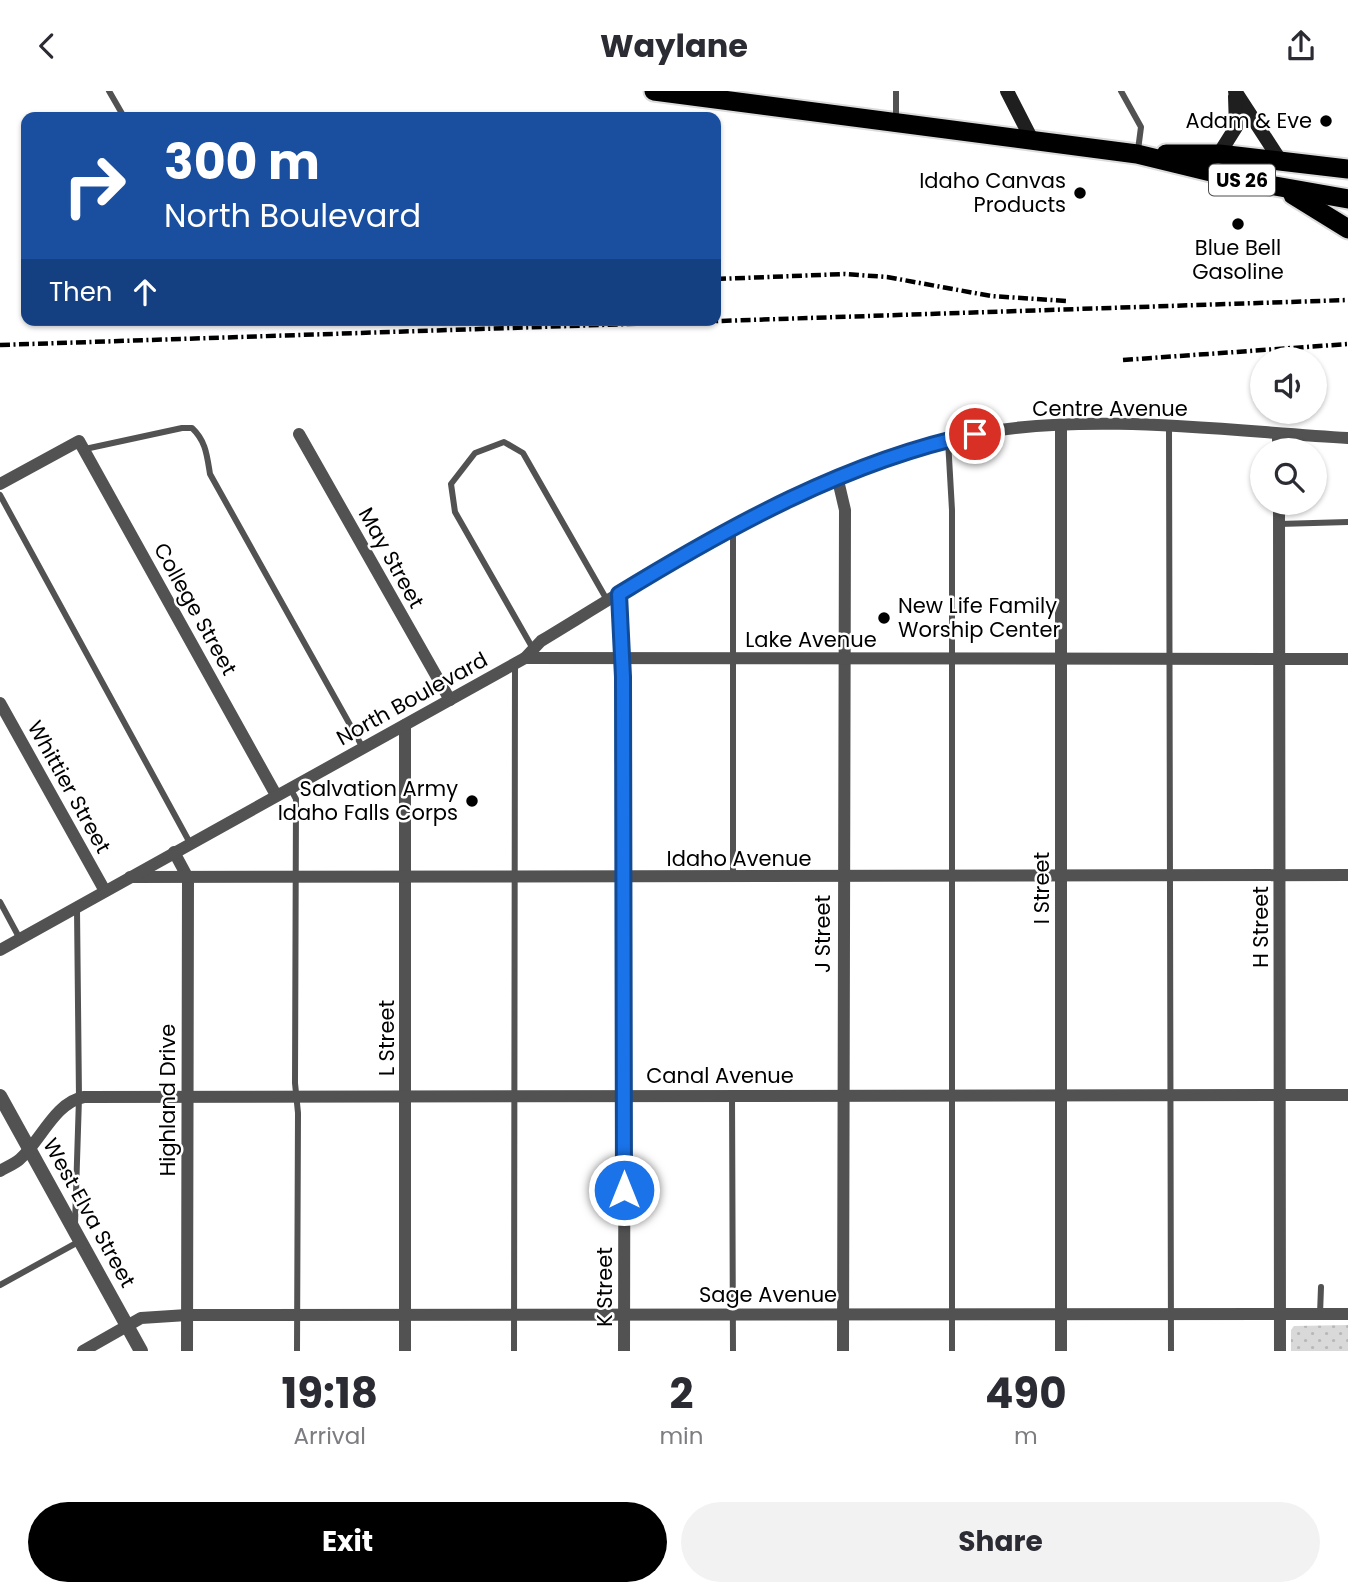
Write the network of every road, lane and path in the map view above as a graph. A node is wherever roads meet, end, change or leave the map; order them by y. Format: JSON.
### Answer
{"nodes":[{"id":1,"x":109,"y":91,"type":"edge"},
{"id":2,"x":657,"y":91,"type":"edge"},
{"id":3,"x":896,"y":91,"type":"edge"},
{"id":4,"x":1007,"y":91,"type":"edge"},
{"id":5,"x":1121,"y":91,"type":"edge"},
{"id":6,"x":1234,"y":91,"type":"edge"},
{"id":7,"x":733,"y":96,"type":"edge"},
{"id":8,"x":778,"y":99,"type":"edge"},
{"id":9,"x":121,"y":112,"type":"edge"},
{"id":10,"x":895,"y":122,"type":"junction"},
{"id":11,"x":1032,"y":140,"type":"junction"},
{"id":12,"x":1138,"y":154,"type":"junction"},
{"id":13,"x":1219,"y":155,"type":"junction"},
{"id":14,"x":1280,"y":160,"type":"junction"},
{"id":15,"x":1348,"y":169,"type":"edge"},
{"id":16,"x":1252,"y":182,"type":"junction"},
{"id":17,"x":1348,"y":199,"type":"edge"},
{"id":18,"x":1348,"y":229,"type":"edge"},
{"id":19,"x":1061,"y":426,"type":"junction"},
{"id":20,"x":1170,"y":427,"type":"junction"},
{"id":21,"x":299,"y":434,"type":"dead end"},
{"id":22,"x":1278,"y":434,"type":"junction"},
{"id":23,"x":1348,"y":437,"type":"edge"},
{"id":24,"x":1278,"y":438,"type":"edge"},
{"id":25,"x":948,"y":440,"type":"junction"},
{"id":26,"x":82,"y":445,"type":"junction"},
{"id":27,"x":837,"y":476,"type":"junction"},
{"id":28,"x":0,"y":484,"type":"edge"},
{"id":29,"x":0,"y":495,"type":"edge"},
{"id":30,"x":1279,"y":515,"type":"edge"},
{"id":31,"x":1348,"y":522,"type":"edge"},
{"id":32,"x":1279,"y":524,"type":"junction"},
{"id":33,"x":733,"y":530,"type":"junction"},
{"id":34,"x":614,"y":597,"type":"junction"},
{"id":35,"x":524,"y":657,"type":"junction"},
{"id":36,"x":623,"y":659,"type":"junction"},
{"id":37,"x":1170,"y":659,"type":"junction"},
{"id":38,"x":1279,"y":659,"type":"junction"},
{"id":39,"x":1348,"y":659,"type":"edge"},
{"id":40,"x":732,"y":660,"type":"junction"},
{"id":41,"x":842,"y":660,"type":"junction"},
{"id":42,"x":952,"y":660,"type":"junction"},
{"id":43,"x":1061,"y":660,"type":"junction"},
{"id":44,"x":450,"y":700,"type":"junction"},
{"id":45,"x":0,"y":703,"type":"edge"},
{"id":46,"x":404,"y":725,"type":"junction"},
{"id":47,"x":363,"y":748,"type":"junction"},
{"id":48,"x":290,"y":787,"type":"junction"},
{"id":49,"x":276,"y":795,"type":"junction"},
{"id":50,"x":190,"y":843,"type":"junction"},
{"id":51,"x":174,"y":852,"type":"junction"},
{"id":52,"x":1348,"y":875,"type":"edge"},
{"id":53,"x":1281,"y":876,"type":"junction"},
{"id":54,"x":130,"y":877,"type":"junction"},
{"id":55,"x":298,"y":877,"type":"junction"},
{"id":56,"x":950,"y":877,"type":"junction"},
{"id":57,"x":1061,"y":877,"type":"junction"},
{"id":58,"x":1170,"y":877,"type":"junction"},
{"id":59,"x":188,"y":878,"type":"junction"},
{"id":60,"x":515,"y":878,"type":"junction"},
{"id":61,"x":625,"y":878,"type":"junction"},
{"id":62,"x":733,"y":878,"type":"junction"},
{"id":63,"x":843,"y":878,"type":"junction"},
{"id":64,"x":406,"y":879,"type":"junction"},
{"id":65,"x":105,"y":891,"type":"junction"},
{"id":66,"x":0,"y":902,"type":"edge"},
{"id":67,"x":77,"y":907,"type":"junction"},
{"id":68,"x":20,"y":939,"type":"junction"},
{"id":69,"x":0,"y":950,"type":"edge"},
{"id":70,"x":732,"y":1094,"type":"junction"},
{"id":71,"x":842,"y":1095,"type":"junction"},
{"id":72,"x":952,"y":1095,"type":"junction"},
{"id":73,"x":1061,"y":1095,"type":"junction"},
{"id":74,"x":1171,"y":1095,"type":"junction"},
{"id":75,"x":1279,"y":1095,"type":"junction"},
{"id":76,"x":1348,"y":1095,"type":"edge"},
{"id":77,"x":0,"y":1096,"type":"edge"},
{"id":78,"x":188,"y":1096,"type":"junction"},
{"id":79,"x":296,"y":1096,"type":"junction"},
{"id":80,"x":406,"y":1096,"type":"junction"},
{"id":81,"x":516,"y":1096,"type":"junction"},
{"id":82,"x":625,"y":1096,"type":"junction"},
{"id":83,"x":79,"y":1098,"type":"junction"},
{"id":84,"x":29,"y":1148,"type":"junction"},
{"id":85,"x":0,"y":1171,"type":"edge"},
{"id":86,"x":77,"y":1236,"type":"junction"},
{"id":87,"x":0,"y":1285,"type":"edge"},
{"id":88,"x":1321,"y":1287,"type":"dead end"},
{"id":89,"x":733,"y":1313,"type":"junction"},
{"id":90,"x":514,"y":1314,"type":"junction"},
{"id":91,"x":843,"y":1314,"type":"junction"},
{"id":92,"x":953,"y":1314,"type":"junction"},
{"id":93,"x":1061,"y":1314,"type":"junction"},
{"id":94,"x":1170,"y":1314,"type":"junction"},
{"id":95,"x":1279,"y":1314,"type":"junction"},
{"id":96,"x":1320,"y":1314,"type":"junction"},
{"id":97,"x":1348,"y":1314,"type":"edge"},
{"id":98,"x":187,"y":1315,"type":"junction"},
{"id":99,"x":297,"y":1315,"type":"junction"},
{"id":100,"x":405,"y":1315,"type":"junction"},
{"id":101,"x":624,"y":1315,"type":"junction"},
{"id":102,"x":127,"y":1326,"type":"junction"},
{"id":103,"x":83,"y":1351,"type":"edge"},
{"id":104,"x":141,"y":1351,"type":"edge"},
{"id":105,"x":187,"y":1351,"type":"edge"},
{"id":106,"x":297,"y":1351,"type":"edge"},
{"id":107,"x":405,"y":1351,"type":"edge"},
{"id":108,"x":514,"y":1351,"type":"edge"},
{"id":109,"x":625,"y":1351,"type":"edge"},
{"id":110,"x":733,"y":1351,"type":"edge"},
{"id":111,"x":843,"y":1351,"type":"edge"},
{"id":112,"x":952,"y":1351,"type":"edge"},
{"id":113,"x":1061,"y":1351,"type":"edge"},
{"id":114,"x":1171,"y":1351,"type":"edge"},
{"id":115,"x":1280,"y":1351,"type":"edge"}],
"edges":[{"from":1,"to":9,"type":"lane"},
{"from":2,"to":7,"type":"highway","number":"US 26"},
{"from":3,"to":10,"type":"lane"},
{"from":4,"to":11,"type":"main road"},
{"from":5,"to":12,"type":"lane"},
{"from":6,"to":13,"type":"main road"},
{"from":6,"to":14,"type":"main road"},
{"from":7,"to":8,"type":"highway","number":"US 26"},
{"from":8,"to":10,"type":"highway","number":"US 26"},
{"from":10,"to":11,"type":"highway","number":"US 26"},
{"from":11,"to":12,"type":"highway","number":"US 26"},
{"from":12,"to":13,"type":"highway","number":"US 26"},
{"from":12,"to":16,"type":"highway","number":"US 26"},
{"from":13,"to":14,"type":"highway","number":"US 26"},
{"from":14,"to":15,"type":"highway","number":"US 26"},
{"from":16,"to":17,"type":"highway","number":"US 26"},
{"from":16,"to":18,"type":"highway"},
{"from":19,"to":20,"type":"street","name":"Centre Avenue"},
{"from":19,"to":25,"type":"street","name":"Centre Avenue"},
{"from":19,"to":43,"type":"street","name":"I Street"},
{"from":20,"to":22,"type":"street","name":"Centre Avenue"},
{"from":20,"to":37,"type":"lane"},
{"from":21,"to":44,"type":"street","name":"May Street"},
{"from":22,"to":23,"type":"street","name":"Centre Avenue"},
{"from":22,"to":24,"type":"street"},
{"from":25,"to":27,"type":"street","name":"Centre Avenue"},
{"from":25,"to":42,"type":"lane"},
{"from":26,"to":28,"type":"street"},
{"from":26,"to":47,"type":"lane"},
{"from":26,"to":49,"type":"street","name":"College Street"},
{"from":27,"to":33,"type":"street","name":"North Boulevard"},
{"from":27,"to":41,"type":"street","name":"J Street"},
{"from":29,"to":50,"type":"lane"},
{"from":30,"to":32,"type":"street","name":"H Street"},
{"from":31,"to":32,"type":"lane"},
{"from":32,"to":38,"type":"street","name":"H Street"},
{"from":33,"to":34,"type":"street","name":"North Boulevard"},
{"from":33,"to":40,"type":"lane"},
{"from":34,"to":35,"type":"street","name":"North Boulevard"},
{"from":34,"to":35,"type":"lane"},
{"from":34,"to":36,"type":"street","name":"K Street"},
{"from":35,"to":36,"type":"street","name":"Lake Avenue"},
{"from":35,"to":44,"type":"street","name":"North Boulevard"},
{"from":35,"to":60,"type":"lane"},
{"from":36,"to":40,"type":"street","name":"Lake Avenue"},
{"from":36,"to":61,"type":"street","name":"K Street"},
{"from":37,"to":38,"type":"street","name":"Lake Avenue"},
{"from":37,"to":43,"type":"street","name":"Lake Avenue"},
{"from":37,"to":58,"type":"lane"},
{"from":38,"to":39,"type":"street","name":"Lake Avenue"},
{"from":38,"to":53,"type":"street","name":"H Street"},
{"from":40,"to":41,"type":"street","name":"Lake Avenue"},
{"from":40,"to":62,"type":"lane"},
{"from":41,"to":42,"type":"street","name":"Lake Avenue"},
{"from":41,"to":63,"type":"street","name":"J Street"},
{"from":42,"to":43,"type":"street","name":"Lake Avenue"},
{"from":42,"to":56,"type":"lane"},
{"from":43,"to":57,"type":"street","name":"I Street"},
{"from":44,"to":46,"type":"street","name":"North Boulevard"},
{"from":45,"to":65,"type":"street","name":"Whittier Street"},
{"from":46,"to":47,"type":"street","name":"North Boulevard"},
{"from":46,"to":64,"type":"street","name":"L Street"},
{"from":47,"to":48,"type":"street","name":"North Boulevard"},
{"from":48,"to":49,"type":"street","name":"North Boulevard"},
{"from":48,"to":55,"type":"lane"},
{"from":49,"to":50,"type":"street","name":"North Boulevard"},
{"from":50,"to":51,"type":"street","name":"North Boulevard"},
{"from":51,"to":54,"type":"street","name":"North Boulevard"},
{"from":51,"to":59,"type":"street","name":"Highland Drive"},
{"from":52,"to":53,"type":"street","name":"Idaho Avenue"},
{"from":53,"to":58,"type":"street","name":"Idaho Avenue"},
{"from":53,"to":75,"type":"street","name":"H Street"},
{"from":54,"to":59,"type":"street","name":"Idaho Avenue"},
{"from":54,"to":65,"type":"street","name":"North Boulevard"},
{"from":55,"to":59,"type":"street","name":"Idaho Avenue"},
{"from":55,"to":64,"type":"street","name":"Idaho Avenue"},
{"from":55,"to":79,"type":"lane"},
{"from":56,"to":57,"type":"street","name":"Idaho Avenue"},
{"from":56,"to":63,"type":"street","name":"Idaho Avenue"},
{"from":56,"to":72,"type":"lane"},
{"from":57,"to":58,"type":"street","name":"Idaho Avenue"},
{"from":57,"to":73,"type":"street","name":"I Street"},
{"from":58,"to":74,"type":"lane"},
{"from":59,"to":78,"type":"street","name":"Highland Drive"},
{"from":60,"to":61,"type":"street","name":"Idaho Avenue"},
{"from":60,"to":64,"type":"street","name":"Idaho Avenue"},
{"from":60,"to":81,"type":"lane"},
{"from":61,"to":62,"type":"street","name":"Idaho Avenue"},
{"from":61,"to":82,"type":"street","name":"K Street"},
{"from":62,"to":63,"type":"street","name":"Idaho Avenue"},
{"from":63,"to":71,"type":"street","name":"J Street"},
{"from":64,"to":80,"type":"street","name":"L Street"},
{"from":65,"to":67,"type":"street","name":"North Boulevard"},
{"from":66,"to":68,"type":"lane"},
{"from":67,"to":68,"type":"street","name":"North Boulevard"},
{"from":67,"to":83,"type":"lane"},
{"from":68,"to":69,"type":"street","name":"North Boulevard"},
{"from":70,"to":71,"type":"street","name":"Canal Avenue"},
{"from":70,"to":82,"type":"street","name":"Canal Avenue"},
{"from":70,"to":89,"type":"lane"},
{"from":71,"to":72,"type":"street","name":"Canal Avenue"},
{"from":71,"to":91,"type":"street","name":"J Street"},
{"from":72,"to":73,"type":"street","name":"Canal Avenue"},
{"from":72,"to":92,"type":"lane"},
{"from":73,"to":74,"type":"street","name":"Canal Avenue"},
{"from":73,"to":93,"type":"street","name":"I Street"},
{"from":74,"to":75,"type":"street","name":"Canal Avenue"},
{"from":74,"to":94,"type":"lane"},
{"from":75,"to":76,"type":"street","name":"Canal Avenue"},
{"from":75,"to":95,"type":"street","name":"H Street"},
{"from":77,"to":84,"type":"street","name":"West Elva Street"},
{"from":78,"to":79,"type":"street","name":"Canal Avenue"},
{"from":78,"to":83,"type":"street","name":"Canal Avenue"},
{"from":78,"to":98,"type":"street","name":"Highland Drive"},
{"from":79,"to":80,"type":"street","name":"Canal Avenue"},
{"from":79,"to":99,"type":"lane"},
{"from":80,"to":81,"type":"street","name":"Canal Avenue"},
{"from":80,"to":100,"type":"street","name":"L Street"},
{"from":81,"to":82,"type":"street","name":"Canal Avenue"},
{"from":81,"to":90,"type":"lane"},
{"from":82,"to":101,"type":"street","name":"K Street"},
{"from":83,"to":84,"type":"street"},
{"from":83,"to":86,"type":"lane"},
{"from":84,"to":85,"type":"street"},
{"from":84,"to":86,"type":"street","name":"West Elva Street"},
{"from":86,"to":87,"type":"lane"},
{"from":86,"to":102,"type":"street","name":"West Elva Street"},
{"from":88,"to":96,"type":"lane"},
{"from":89,"to":91,"type":"street","name":"Sage Avenue"},
{"from":89,"to":101,"type":"street","name":"Sage Avenue"},
{"from":89,"to":110,"type":"lane"},
{"from":90,"to":100,"type":"street","name":"Sage Avenue"},
{"from":90,"to":101,"type":"street","name":"Sage Avenue"},
{"from":90,"to":108,"type":"lane"},
{"from":91,"to":92,"type":"street","name":"Sage Avenue"},
{"from":91,"to":111,"type":"street","name":"J Street"},
{"from":92,"to":93,"type":"street","name":"Sage Avenue"},
{"from":92,"to":112,"type":"lane"},
{"from":93,"to":94,"type":"street","name":"Sage Avenue"},
{"from":93,"to":113,"type":"street","name":"I Street"},
{"from":94,"to":95,"type":"street","name":"Sage Avenue"},
{"from":94,"to":114,"type":"lane"},
{"from":95,"to":96,"type":"street","name":"Sage Avenue"},
{"from":95,"to":115,"type":"street","name":"H Street"},
{"from":96,"to":97,"type":"street","name":"Sage Avenue"},
{"from":98,"to":99,"type":"street","name":"Sage Avenue"},
{"from":98,"to":102,"type":"street","name":"Sage Avenue"},
{"from":98,"to":105,"type":"street","name":"Highland Drive"},
{"from":99,"to":100,"type":"street","name":"Sage Avenue"},
{"from":99,"to":106,"type":"lane"},
{"from":100,"to":107,"type":"street","name":"L Street"},
{"from":101,"to":109,"type":"street","name":"K Street"},
{"from":102,"to":103,"type":"street","name":"Sage Avenue"},
{"from":102,"to":104,"type":"street","name":"West Elva Street"}]}
